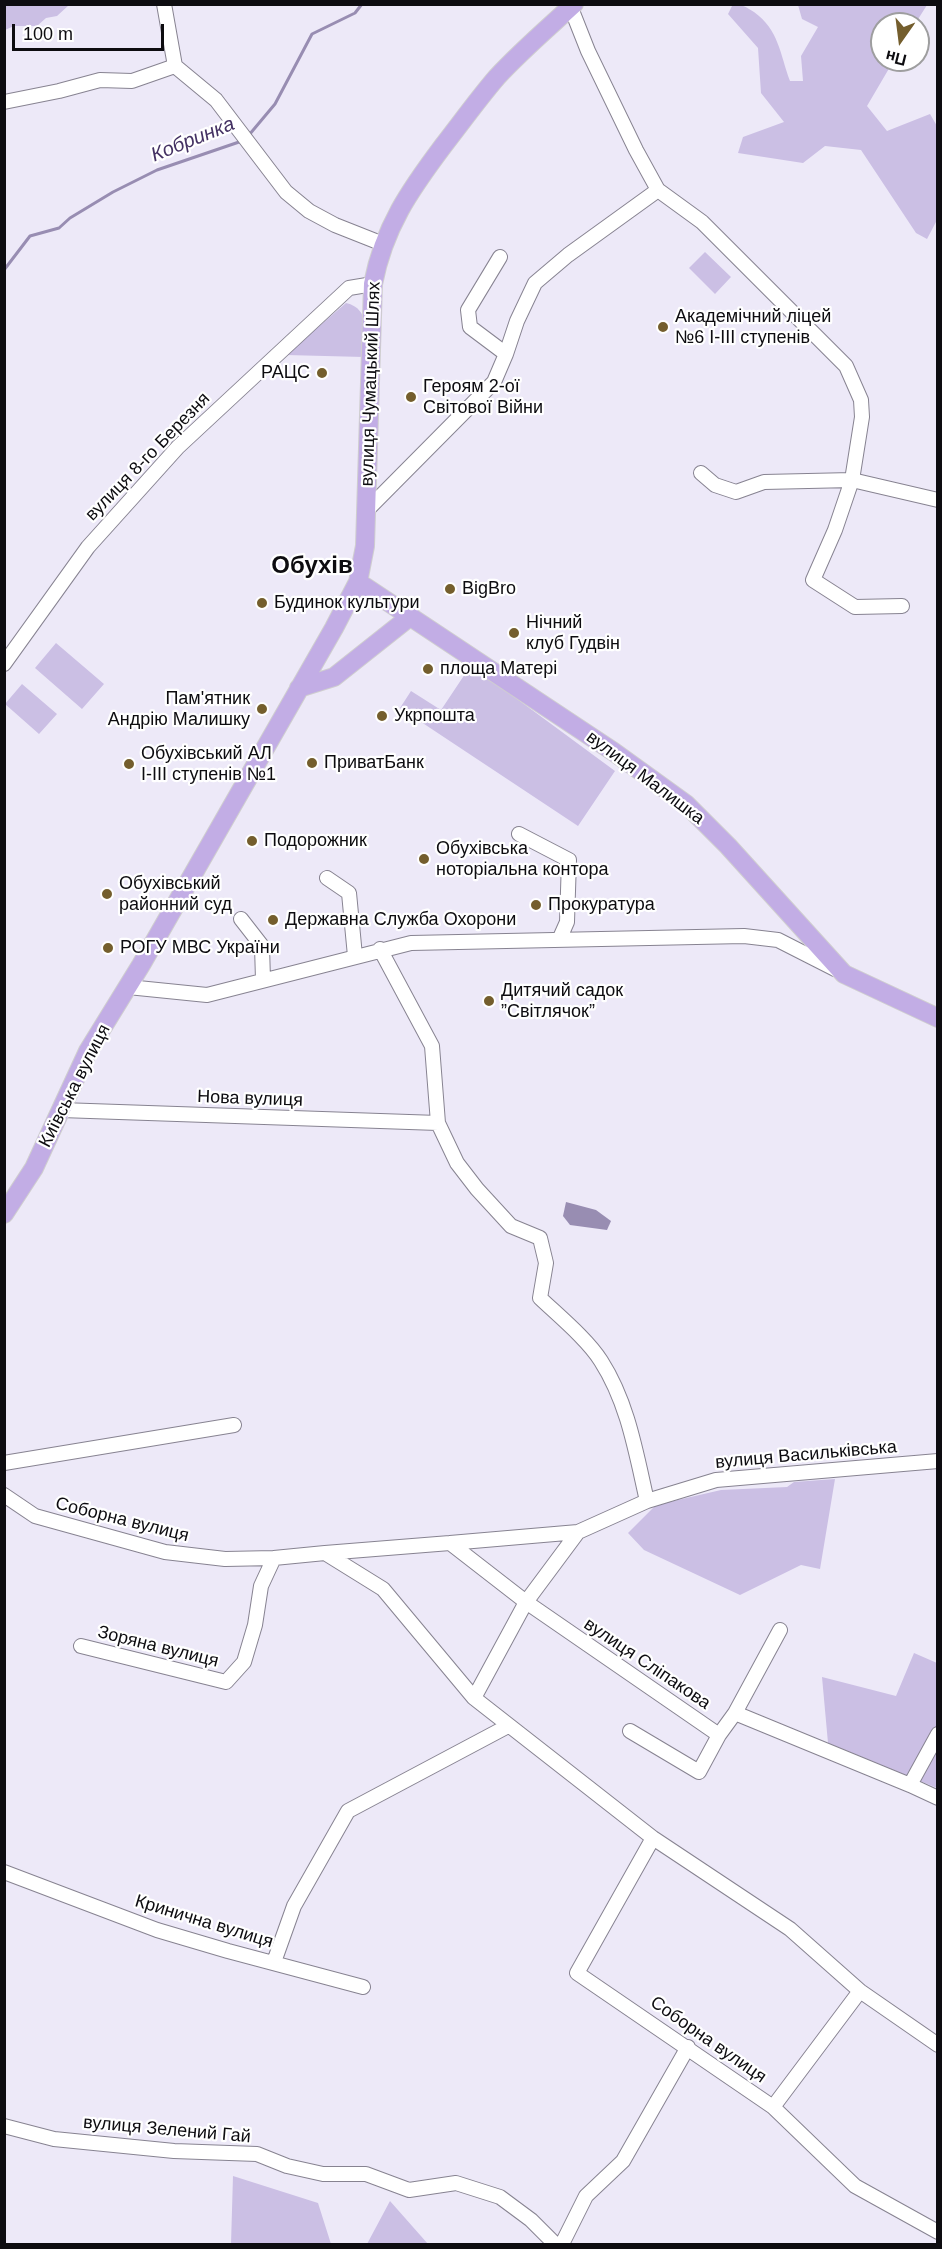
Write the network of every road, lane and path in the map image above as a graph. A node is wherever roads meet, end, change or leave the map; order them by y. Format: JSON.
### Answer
{"nodes":[{"id":1,"x":164,"y":4,"type":"edge"},
{"id":2,"x":572,"y":6,"type":"edge"},
{"id":3,"x":175,"y":66,"type":"junction"},
{"id":4,"x":4,"y":102,"type":"edge"},
{"id":5,"x":658,"y":190,"type":"junction"},
{"id":6,"x":383,"y":244,"type":"junction"},
{"id":7,"x":500,"y":257,"type":"dead end"},
{"id":8,"x":374,"y":284,"type":"junction"},
{"id":9,"x":506,"y":354,"type":"junction"},
{"id":10,"x":701,"y":473,"type":"dead end"},
{"id":11,"x":852,"y":480,"type":"junction"},
{"id":12,"x":938,"y":500,"type":"edge"},
{"id":13,"x":366,"y":511,"type":"junction"},
{"id":14,"x":358,"y":582,"type":"junction"},
{"id":15,"x":902,"y":606,"type":"dead end"},
{"id":16,"x":411,"y":616,"type":"junction"},
{"id":17,"x":4,"y":664,"type":"edge"},
{"id":18,"x":299,"y":688,"type":"junction"},
{"id":19,"x":519,"y":834,"type":"dead end"},
{"id":20,"x":327,"y":878,"type":"dead end"},
{"id":21,"x":241,"y":919,"type":"dead end"},
{"id":22,"x":559,"y":940,"type":"junction"},
{"id":23,"x":380,"y":950,"type":"junction"},
{"id":24,"x":354,"y":956,"type":"junction"},
{"id":25,"x":844,"y":974,"type":"junction"},
{"id":26,"x":263,"y":980,"type":"junction"},
{"id":27,"x":128,"y":987,"type":"junction"},
{"id":28,"x":938,"y":1018,"type":"edge"},
{"id":29,"x":61,"y":1110,"type":"junction"},
{"id":30,"x":438,"y":1123,"type":"junction"},
{"id":31,"x":4,"y":1214,"type":"edge"},
{"id":32,"x":234,"y":1425,"type":"dead end"},
{"id":33,"x":938,"y":1461,"type":"edge"},
{"id":34,"x":4,"y":1463,"type":"edge"},
{"id":35,"x":4,"y":1495,"type":"edge"},
{"id":36,"x":647,"y":1501,"type":"junction"},
{"id":37,"x":578,"y":1532,"type":"junction"},
{"id":38,"x":450,"y":1543,"type":"junction"},
{"id":39,"x":326,"y":1553,"type":"junction"},
{"id":40,"x":274,"y":1558,"type":"junction"},
{"id":41,"x":526,"y":1602,"type":"junction"},
{"id":42,"x":780,"y":1630,"type":"dead end"},
{"id":43,"x":81,"y":1646,"type":"dead end"},
{"id":44,"x":474,"y":1698,"type":"junction"},
{"id":45,"x":735,"y":1713,"type":"junction"},
{"id":46,"x":508,"y":1726,"type":"junction"},
{"id":47,"x":630,"y":1731,"type":"dead end"},
{"id":48,"x":938,"y":1734,"type":"edge"},
{"id":49,"x":719,"y":1735,"type":"junction"},
{"id":50,"x":910,"y":1785,"type":"junction"},
{"id":51,"x":938,"y":1798,"type":"edge"},
{"id":52,"x":653,"y":1838,"type":"junction"},
{"id":53,"x":4,"y":1872,"type":"edge"},
{"id":54,"x":274,"y":1962,"type":"junction"},
{"id":55,"x":363,"y":1987,"type":"dead end"},
{"id":56,"x":860,"y":1991,"type":"junction"},
{"id":57,"x":938,"y":2045,"type":"edge"},
{"id":58,"x":688,"y":2047,"type":"junction"},
{"id":59,"x":774,"y":2107,"type":"junction"},
{"id":60,"x":4,"y":2126,"type":"edge"},
{"id":61,"x":938,"y":2232,"type":"edge"},
{"id":62,"x":555,"y":2244,"type":"edge"},
{"id":63,"x":562,"y":2244,"type":"edge"}],
"edges":[{"from":1,"to":3,"type":"street"},
{"from":2,"to":5,"type":"street"},
{"from":2,"to":6,"type":"main road","name":"вулиця Чумацький Шлях"},
{"from":3,"to":4,"type":"street"},
{"from":3,"to":6,"type":"street"},
{"from":5,"to":9,"type":"street"},
{"from":5,"to":11,"type":"street"},
{"from":6,"to":8,"type":"main road","name":"вулиця Чумацький Шлях"},
{"from":7,"to":9,"type":"street"},
{"from":8,"to":13,"type":"main road","name":"вулиця Чумацький Шлях"},
{"from":8,"to":17,"type":"street","name":"вулиця 8-го Березня"},
{"from":9,"to":13,"type":"street"},
{"from":10,"to":11,"type":"street"},
{"from":11,"to":12,"type":"street"},
{"from":11,"to":15,"type":"street"},
{"from":13,"to":14,"type":"main road","name":"вулиця Чумацький Шлях"},
{"from":14,"to":16,"type":"main road","name":"вулиця Малишка"},
{"from":14,"to":18,"type":"main road","name":"Київська вулиця"},
{"from":16,"to":18,"type":"main road"},
{"from":16,"to":25,"type":"main road","name":"вулиця Малишка"},
{"from":18,"to":27,"type":"main road","name":"Київська вулиця"},
{"from":19,"to":22,"type":"street"},
{"from":20,"to":24,"type":"street"},
{"from":21,"to":26,"type":"street"},
{"from":22,"to":23,"type":"street"},
{"from":22,"to":25,"type":"street"},
{"from":23,"to":24,"type":"street"},
{"from":23,"to":30,"type":"street"},
{"from":24,"to":26,"type":"street"},
{"from":25,"to":28,"type":"main road","name":"вулиця Малишка"},
{"from":26,"to":27,"type":"street"},
{"from":27,"to":29,"type":"main road","name":"Київська вулиця"},
{"from":29,"to":30,"type":"street","name":"Нова вулиця"},
{"from":29,"to":31,"type":"main road","name":"Київська вулиця"},
{"from":30,"to":36,"type":"street"},
{"from":32,"to":34,"type":"street"},
{"from":33,"to":36,"type":"street","name":"вулиця Васильківська"},
{"from":35,"to":40,"type":"street","name":"Соборна вулиця"},
{"from":36,"to":37,"type":"street","name":"вулиця Васильківська"},
{"from":37,"to":38,"type":"street"},
{"from":37,"to":41,"type":"street"},
{"from":38,"to":39,"type":"street"},
{"from":38,"to":41,"type":"street"},
{"from":39,"to":40,"type":"street"},
{"from":39,"to":44,"type":"street"},
{"from":40,"to":43,"type":"street","name":"Зоряна вулиця"},
{"from":41,"to":44,"type":"street"},
{"from":41,"to":49,"type":"street","name":"вулиця Сліпакова"},
{"from":42,"to":45,"type":"street","name":"вулиця Сліпакова"},
{"from":44,"to":46,"type":"street"},
{"from":45,"to":49,"type":"street","name":"вулиця Сліпакова"},
{"from":45,"to":50,"type":"street"},
{"from":46,"to":52,"type":"street"},
{"from":46,"to":54,"type":"street"},
{"from":47,"to":49,"type":"street"},
{"from":48,"to":50,"type":"street"},
{"from":50,"to":51,"type":"street"},
{"from":52,"to":56,"type":"street"},
{"from":52,"to":58,"type":"street","name":"Соборна вулиця"},
{"from":53,"to":54,"type":"street","name":"Кринична вулиця"},
{"from":54,"to":55,"type":"street","name":"Кринична вулиця"},
{"from":56,"to":57,"type":"street"},
{"from":56,"to":59,"type":"street"},
{"from":58,"to":59,"type":"street","name":"Соборна вулиця"},
{"from":58,"to":63,"type":"street"},
{"from":59,"to":61,"type":"street","name":"Соборна вулиця"},
{"from":60,"to":62,"type":"street","name":"вулиця Зелений Гай"}]}
